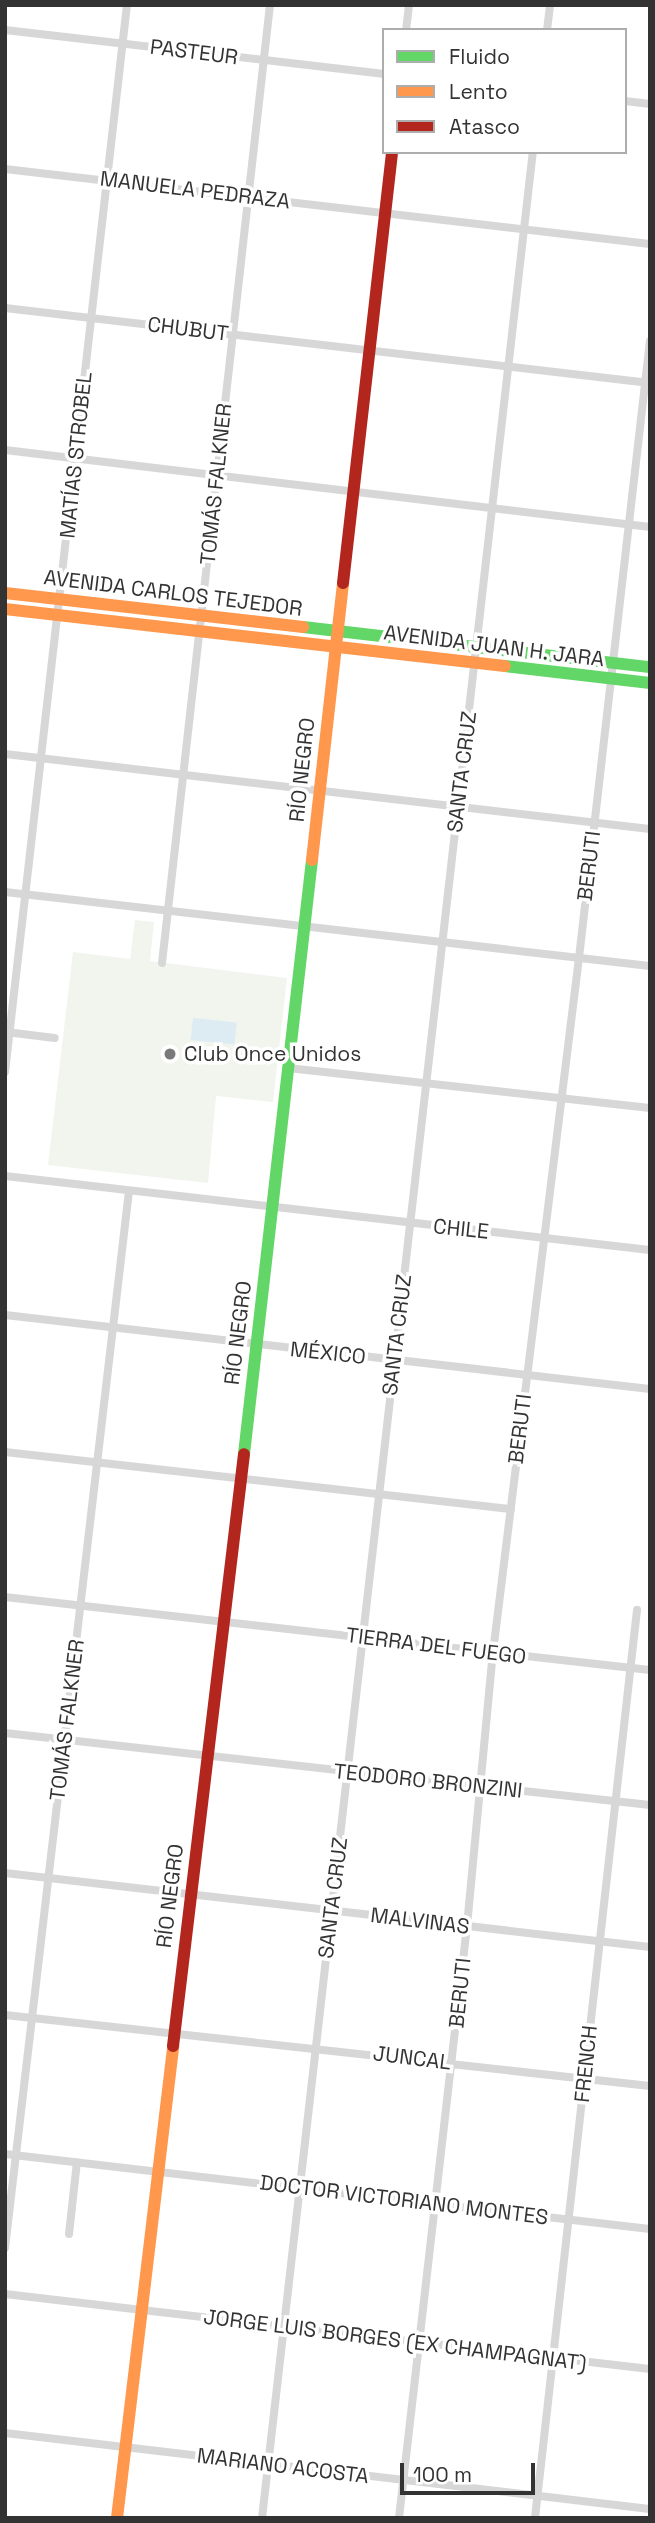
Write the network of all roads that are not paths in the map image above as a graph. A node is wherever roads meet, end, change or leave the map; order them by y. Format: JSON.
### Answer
{"nodes":[{"id":1,"x":127,"y":5,"type":"edge"},
{"id":2,"x":270,"y":5,"type":"edge"},
{"id":3,"x":409,"y":5,"type":"edge"},
{"id":4,"x":550,"y":5,"type":"edge"},
{"id":5,"x":406,"y":28,"type":"edge"},
{"id":6,"x":547,"y":28,"type":"edge"},
{"id":7,"x":5,"y":30,"type":"edge"},
{"id":8,"x":122,"y":44,"type":"junction"},
{"id":9,"x":264,"y":60,"type":"junction"},
{"id":10,"x":382,"y":74,"type":"edge"},
{"id":11,"x":627,"y":102,"type":"edge"},
{"id":12,"x":650,"y":104,"type":"edge"},
{"id":13,"x":392,"y":154,"type":"edge"},
{"id":14,"x":533,"y":154,"type":"edge"},
{"id":15,"x":5,"y":169,"type":"edge"},
{"id":16,"x":107,"y":180,"type":"junction"},
{"id":17,"x":248,"y":197,"type":"junction"},
{"id":18,"x":386,"y":212,"type":"junction"},
{"id":19,"x":524,"y":229,"type":"junction"},
{"id":20,"x":650,"y":244,"type":"edge"},
{"id":21,"x":5,"y":308,"type":"edge"},
{"id":22,"x":91,"y":318,"type":"junction"},
{"id":23,"x":233,"y":334,"type":"junction"},
{"id":24,"x":650,"y":341,"type":"edge"},
{"id":25,"x":370,"y":350,"type":"junction"},
{"id":26,"x":509,"y":367,"type":"junction"},
{"id":27,"x":647,"y":383,"type":"edge"},
{"id":28,"x":5,"y":450,"type":"edge"},
{"id":29,"x":75,"y":458,"type":"junction"},
{"id":30,"x":217,"y":475,"type":"junction"},
{"id":31,"x":353,"y":493,"type":"junction"},
{"id":32,"x":492,"y":509,"type":"junction"},
{"id":33,"x":629,"y":525,"type":"junction"},
{"id":34,"x":650,"y":527,"type":"edge"},
{"id":35,"x":5,"y":593,"type":"edge"},
{"id":36,"x":61,"y":599,"type":"junction"},
{"id":37,"x":5,"y":610,"type":"edge"},
{"id":38,"x":201,"y":615,"type":"junction"},
{"id":39,"x":59,"y":616,"type":"junction"},
{"id":40,"x":337,"y":631,"type":"junction"},
{"id":41,"x":199,"y":632,"type":"junction"},
{"id":42,"x":335,"y":647,"type":"junction"},
{"id":43,"x":476,"y":647,"type":"junction"},
{"id":44,"x":613,"y":662,"type":"junction"},
{"id":45,"x":474,"y":663,"type":"junction"},
{"id":46,"x":650,"y":667,"type":"edge"},
{"id":47,"x":611,"y":679,"type":"junction"},
{"id":48,"x":650,"y":683,"type":"edge"},
{"id":49,"x":5,"y":754,"type":"edge"},
{"id":50,"x":42,"y":759,"type":"junction"},
{"id":51,"x":183,"y":775,"type":"junction"},
{"id":52,"x":319,"y":792,"type":"junction"},
{"id":53,"x":458,"y":808,"type":"junction"},
{"id":54,"x":594,"y":823,"type":"junction"},
{"id":55,"x":650,"y":830,"type":"edge"},
{"id":56,"x":5,"y":892,"type":"edge"},
{"id":57,"x":26,"y":894,"type":"junction"},
{"id":58,"x":166,"y":911,"type":"junction"},
{"id":59,"x":304,"y":927,"type":"junction"},
{"id":60,"x":442,"y":943,"type":"junction"},
{"id":61,"x":579,"y":958,"type":"junction"},
{"id":62,"x":162,"y":963,"type":"dead end"},
{"id":63,"x":650,"y":967,"type":"edge"},
{"id":64,"x":8,"y":1032,"type":"edge"},
{"id":65,"x":55,"y":1038,"type":"dead end"},
{"id":66,"x":288,"y":1068,"type":"junction"},
{"id":67,"x":5,"y":1072,"type":"edge"},
{"id":68,"x":426,"y":1083,"type":"junction"},
{"id":69,"x":562,"y":1098,"type":"junction"},
{"id":70,"x":650,"y":1108,"type":"edge"},
{"id":71,"x":5,"y":1176,"type":"edge"},
{"id":72,"x":129,"y":1191,"type":"junction"},
{"id":73,"x":272,"y":1207,"type":"junction"},
{"id":74,"x":410,"y":1223,"type":"junction"},
{"id":75,"x":544,"y":1238,"type":"junction"},
{"id":76,"x":650,"y":1250,"type":"edge"},
{"id":77,"x":5,"y":1315,"type":"edge"},
{"id":78,"x":113,"y":1328,"type":"junction"},
{"id":79,"x":257,"y":1345,"type":"junction"},
{"id":80,"x":394,"y":1360,"type":"junction"},
{"id":81,"x":527,"y":1375,"type":"junction"},
{"id":82,"x":650,"y":1389,"type":"edge"},
{"id":83,"x":5,"y":1452,"type":"edge"},
{"id":84,"x":97,"y":1462,"type":"junction"},
{"id":85,"x":240,"y":1479,"type":"junction"},
{"id":86,"x":379,"y":1494,"type":"junction"},
{"id":87,"x":510,"y":1509,"type":"junction"},
{"id":88,"x":5,"y":1597,"type":"edge"},
{"id":89,"x":80,"y":1605,"type":"junction"},
{"id":90,"x":637,"y":1610,"type":"dead end"},
{"id":91,"x":223,"y":1622,"type":"junction"},
{"id":92,"x":363,"y":1637,"type":"junction"},
{"id":93,"x":493,"y":1652,"type":"junction"},
{"id":94,"x":630,"y":1668,"type":"junction"},
{"id":95,"x":650,"y":1670,"type":"edge"},
{"id":96,"x":5,"y":1733,"type":"edge"},
{"id":97,"x":65,"y":1740,"type":"junction"},
{"id":98,"x":206,"y":1758,"type":"junction"},
{"id":99,"x":347,"y":1772,"type":"junction"},
{"id":100,"x":478,"y":1787,"type":"junction"},
{"id":101,"x":615,"y":1801,"type":"junction"},
{"id":102,"x":650,"y":1805,"type":"edge"},
{"id":103,"x":5,"y":1873,"type":"edge"},
{"id":104,"x":48,"y":1878,"type":"junction"},
{"id":105,"x":190,"y":1894,"type":"junction"},
{"id":106,"x":331,"y":1911,"type":"junction"},
{"id":107,"x":467,"y":1926,"type":"junction"},
{"id":108,"x":600,"y":1941,"type":"junction"},
{"id":109,"x":650,"y":1947,"type":"edge"},
{"id":110,"x":5,"y":2015,"type":"edge"},
{"id":111,"x":33,"y":2018,"type":"junction"},
{"id":112,"x":174,"y":2034,"type":"junction"},
{"id":113,"x":316,"y":2047,"type":"junction"},
{"id":114,"x":452,"y":2063,"type":"junction"},
{"id":115,"x":584,"y":2079,"type":"junction"},
{"id":116,"x":650,"y":2086,"type":"edge"},
{"id":117,"x":5,"y":2154,"type":"edge"},
{"id":118,"x":16,"y":2155,"type":"junction"},
{"id":119,"x":77,"y":2162,"type":"junction"},
{"id":120,"x":157,"y":2171,"type":"junction"},
{"id":121,"x":299,"y":2188,"type":"junction"},
{"id":122,"x":435,"y":2204,"type":"junction"},
{"id":123,"x":569,"y":2220,"type":"junction"},
{"id":124,"x":650,"y":2229,"type":"edge"},
{"id":125,"x":69,"y":2234,"type":"dead end"},
{"id":126,"x":5,"y":2248,"type":"edge"},
{"id":127,"x":5,"y":2294,"type":"edge"},
{"id":128,"x":141,"y":2310,"type":"junction"},
{"id":129,"x":284,"y":2327,"type":"junction"},
{"id":130,"x":419,"y":2343,"type":"junction"},
{"id":131,"x":552,"y":2358,"type":"junction"},
{"id":132,"x":650,"y":2369,"type":"edge"},
{"id":133,"x":5,"y":2433,"type":"edge"},
{"id":134,"x":125,"y":2447,"type":"junction"},
{"id":135,"x":268,"y":2465,"type":"junction"},
{"id":136,"x":404,"y":2481,"type":"junction"},
{"id":137,"x":537,"y":2496,"type":"junction"},
{"id":138,"x":650,"y":2509,"type":"edge"},
{"id":139,"x":117,"y":2518,"type":"edge"},
{"id":140,"x":262,"y":2518,"type":"edge"},
{"id":141,"x":400,"y":2518,"type":"edge"},
{"id":142,"x":535,"y":2518,"type":"edge"}],
"edges":[{"from":1,"to":8,"type":"street","name":"MATÍAS STROBEL"},
{"from":2,"to":9,"type":"street","name":"TOMÁS FALKNER"},
{"from":3,"to":5,"type":"street"},
{"from":4,"to":6,"type":"street"},
{"from":7,"to":8,"type":"street","name":"PASTEUR"},
{"from":8,"to":9,"type":"street","name":"PASTEUR"},
{"from":8,"to":16,"type":"street","name":"MATÍAS STROBEL"},
{"from":9,"to":10,"type":"street","name":"PASTEUR"},
{"from":9,"to":17,"type":"street","name":"TOMÁS FALKNER"},
{"from":11,"to":12,"type":"street"},
{"from":13,"to":18,"type":"street","name":"RÍO NEGRO"},
{"from":14,"to":19,"type":"street","name":"SANTA CRUZ"},
{"from":15,"to":16,"type":"street","name":"MANUELA PEDRAZA"},
{"from":16,"to":17,"type":"street","name":"MANUELA PEDRAZA"},
{"from":16,"to":22,"type":"street","name":"MATÍAS STROBEL"},
{"from":17,"to":18,"type":"street","name":"MANUELA PEDRAZA"},
{"from":17,"to":23,"type":"street","name":"TOMÁS FALKNER"},
{"from":18,"to":19,"type":"street","name":"MANUELA PEDRAZA"},
{"from":18,"to":25,"type":"street","name":"RÍO NEGRO"},
{"from":19,"to":20,"type":"street","name":"MANUELA PEDRAZA"},
{"from":19,"to":26,"type":"street","name":"SANTA CRUZ"},
{"from":21,"to":22,"type":"street","name":"CHUBUT"},
{"from":22,"to":23,"type":"street","name":"CHUBUT"},
{"from":22,"to":29,"type":"street","name":"MATÍAS STROBEL"},
{"from":23,"to":25,"type":"street","name":"CHUBUT"},
{"from":23,"to":30,"type":"street","name":"TOMÁS FALKNER"},
{"from":24,"to":27,"type":"street","name":"BERUTI"},
{"from":25,"to":26,"type":"street","name":"CHUBUT"},
{"from":25,"to":31,"type":"street","name":"RÍO NEGRO"},
{"from":26,"to":27,"type":"street","name":"CHUBUT"},
{"from":26,"to":32,"type":"street","name":"SANTA CRUZ"},
{"from":27,"to":33,"type":"street","name":"BERUTI"},
{"from":28,"to":29,"type":"street"},
{"from":29,"to":30,"type":"street"},
{"from":29,"to":36,"type":"street","name":"MATÍAS STROBEL"},
{"from":30,"to":31,"type":"street"},
{"from":30,"to":38,"type":"street","name":"TOMÁS FALKNER"},
{"from":31,"to":32,"type":"street"},
{"from":31,"to":40,"type":"street","name":"RÍO NEGRO"},
{"from":32,"to":33,"type":"street"},
{"from":32,"to":43,"type":"street","name":"SANTA CRUZ"},
{"from":33,"to":34,"type":"street"},
{"from":33,"to":44,"type":"street","name":"BERUTI"},
{"from":35,"to":36,"type":"street","name":"AVENIDA CARLOS TEJEDOR"},
{"from":36,"to":38,"type":"street","name":"AVENIDA CARLOS TEJEDOR"},
{"from":36,"to":39,"type":"street","name":"MATÍAS STROBEL"},
{"from":37,"to":39,"type":"street","name":"AVENIDA CARLOS TEJEDOR"},
{"from":38,"to":40,"type":"street","name":"AVENIDA CARLOS TEJEDOR"},
{"from":38,"to":41,"type":"street","name":"TOMÁS FALKNER"},
{"from":39,"to":41,"type":"street","name":"AVENIDA CARLOS TEJEDOR"},
{"from":39,"to":50,"type":"street","name":"MATÍAS STROBEL"},
{"from":40,"to":42,"type":"street","name":"RÍO NEGRO"},
{"from":40,"to":43,"type":"street","name":"AVENIDA JUAN H. JARA"},
{"from":41,"to":42,"type":"street","name":"AVENIDA CARLOS TEJEDOR"},
{"from":41,"to":51,"type":"street","name":"TOMÁS FALKNER"},
{"from":42,"to":45,"type":"street","name":"AVENIDA JUAN H. JARA"},
{"from":42,"to":52,"type":"street","name":"RÍO NEGRO"},
{"from":43,"to":44,"type":"street","name":"AVENIDA JUAN H. JARA"},
{"from":43,"to":45,"type":"street","name":"SANTA CRUZ"},
{"from":44,"to":46,"type":"street","name":"AVENIDA JUAN H. JARA"},
{"from":44,"to":47,"type":"street","name":"BERUTI"},
{"from":45,"to":47,"type":"street","name":"AVENIDA JUAN H. JARA"},
{"from":45,"to":53,"type":"street","name":"SANTA CRUZ"},
{"from":47,"to":48,"type":"street","name":"AVENIDA JUAN H. JARA"},
{"from":47,"to":54,"type":"street","name":"BERUTI"},
{"from":49,"to":50,"type":"street"},
{"from":50,"to":51,"type":"street"},
{"from":50,"to":57,"type":"street","name":"MATÍAS STROBEL"},
{"from":51,"to":52,"type":"street"},
{"from":51,"to":58,"type":"street","name":"TOMÁS FALKNER"},
{"from":52,"to":53,"type":"street"},
{"from":52,"to":59,"type":"street","name":"RÍO NEGRO"},
{"from":53,"to":54,"type":"street"},
{"from":53,"to":60,"type":"street","name":"SANTA CRUZ"},
{"from":54,"to":55,"type":"street"},
{"from":54,"to":61,"type":"street","name":"BERUTI"},
{"from":56,"to":57,"type":"street"},
{"from":57,"to":58,"type":"street"},
{"from":57,"to":64,"type":"street","name":"MATÍAS STROBEL"},
{"from":58,"to":59,"type":"street"},
{"from":58,"to":62,"type":"street","name":"TOMÁS FALKNER"},
{"from":59,"to":60,"type":"street"},
{"from":59,"to":66,"type":"street","name":"RÍO NEGRO"},
{"from":60,"to":61,"type":"street"},
{"from":60,"to":68,"type":"street","name":"SANTA CRUZ"},
{"from":61,"to":63,"type":"street"},
{"from":61,"to":69,"type":"street","name":"BERUTI"},
{"from":64,"to":65,"type":"street"},
{"from":64,"to":67,"type":"street","name":"MATÍAS STROBEL"},
{"from":66,"to":68,"type":"street"},
{"from":66,"to":73,"type":"street","name":"RÍO NEGRO"},
{"from":68,"to":69,"type":"street"},
{"from":68,"to":74,"type":"street","name":"SANTA CRUZ"},
{"from":69,"to":70,"type":"street"},
{"from":69,"to":75,"type":"street","name":"BERUTI"},
{"from":71,"to":72,"type":"street","name":"CHILE"},
{"from":72,"to":73,"type":"street","name":"CHILE"},
{"from":72,"to":78,"type":"street","name":"TOMÁS FALKNER"},
{"from":73,"to":74,"type":"street","name":"CHILE"},
{"from":73,"to":79,"type":"street","name":"RÍO NEGRO"},
{"from":74,"to":75,"type":"street","name":"CHILE"},
{"from":74,"to":80,"type":"street","name":"SANTA CRUZ"},
{"from":75,"to":76,"type":"street","name":"CHILE"},
{"from":75,"to":81,"type":"street","name":"BERUTI"},
{"from":77,"to":78,"type":"street","name":"MÉXICO"},
{"from":78,"to":79,"type":"street","name":"MÉXICO"},
{"from":78,"to":84,"type":"street","name":"TOMÁS FALKNER"},
{"from":79,"to":80,"type":"street","name":"MÉXICO"},
{"from":79,"to":85,"type":"street","name":"RÍO NEGRO"},
{"from":80,"to":81,"type":"street","name":"MÉXICO"},
{"from":80,"to":86,"type":"street","name":"SANTA CRUZ"},
{"from":81,"to":82,"type":"street","name":"MÉXICO"},
{"from":81,"to":87,"type":"street","name":"BERUTI"},
{"from":83,"to":84,"type":"street"},
{"from":84,"to":85,"type":"street"},
{"from":84,"to":89,"type":"street","name":"TOMÁS FALKNER"},
{"from":85,"to":86,"type":"street"},
{"from":85,"to":91,"type":"street","name":"RÍO NEGRO"},
{"from":86,"to":87,"type":"street"},
{"from":86,"to":92,"type":"street","name":"SANTA CRUZ"},
{"from":87,"to":93,"type":"street","name":"BERUTI"},
{"from":88,"to":89,"type":"street","name":"TIERRA DEL FUEGO"},
{"from":89,"to":91,"type":"street","name":"TIERRA DEL FUEGO"},
{"from":89,"to":97,"type":"street","name":"TOMÁS FALKNER"},
{"from":90,"to":94,"type":"street","name":"FRENCH"},
{"from":91,"to":92,"type":"street","name":"TIERRA DEL FUEGO"},
{"from":91,"to":98,"type":"street","name":"RÍO NEGRO"},
{"from":92,"to":93,"type":"street","name":"TIERRA DEL FUEGO"},
{"from":92,"to":99,"type":"street","name":"SANTA CRUZ"},
{"from":93,"to":94,"type":"street","name":"TIERRA DEL FUEGO"},
{"from":93,"to":100,"type":"street","name":"BERUTI"},
{"from":94,"to":95,"type":"street","name":"TIERRA DEL FUEGO"},
{"from":94,"to":101,"type":"street","name":"FRENCH"},
{"from":96,"to":97,"type":"street","name":"TEODORO BRONZINI"},
{"from":97,"to":98,"type":"street","name":"TEODORO BRONZINI"},
{"from":97,"to":104,"type":"street","name":"TOMÁS FALKNER"},
{"from":98,"to":99,"type":"street","name":"TEODORO BRONZINI"},
{"from":98,"to":105,"type":"street","name":"RÍO NEGRO"},
{"from":99,"to":100,"type":"street","name":"TEODORO BRONZINI"},
{"from":99,"to":106,"type":"street","name":"SANTA CRUZ"},
{"from":100,"to":101,"type":"street","name":"TEODORO BRONZINI"},
{"from":100,"to":107,"type":"street","name":"BERUTI"},
{"from":101,"to":102,"type":"street","name":"TEODORO BRONZINI"},
{"from":101,"to":108,"type":"street","name":"FRENCH"},
{"from":103,"to":104,"type":"street","name":"MALVINAS"},
{"from":104,"to":105,"type":"street","name":"MALVINAS"},
{"from":104,"to":111,"type":"street","name":"TOMÁS FALKNER"},
{"from":105,"to":106,"type":"street","name":"MALVINAS"},
{"from":105,"to":112,"type":"street","name":"RÍO NEGRO"},
{"from":106,"to":107,"type":"street","name":"MALVINAS"},
{"from":106,"to":113,"type":"street","name":"SANTA CRUZ"},
{"from":107,"to":108,"type":"street","name":"MALVINAS"},
{"from":107,"to":114,"type":"street","name":"BERUTI"},
{"from":108,"to":109,"type":"street","name":"MALVINAS"},
{"from":108,"to":115,"type":"street","name":"FRENCH"},
{"from":110,"to":111,"type":"street","name":"JUNCAL"},
{"from":111,"to":112,"type":"street","name":"JUNCAL"},
{"from":111,"to":118,"type":"street","name":"TOMÁS FALKNER"},
{"from":112,"to":113,"type":"street","name":"JUNCAL"},
{"from":112,"to":120,"type":"street","name":"RÍO NEGRO"},
{"from":113,"to":114,"type":"street","name":"JUNCAL"},
{"from":113,"to":121,"type":"street","name":"SANTA CRUZ"},
{"from":114,"to":115,"type":"street","name":"JUNCAL"},
{"from":114,"to":122,"type":"street","name":"BERUTI"},
{"from":115,"to":116,"type":"street","name":"JUNCAL"},
{"from":115,"to":123,"type":"street","name":"FRENCH"},
{"from":117,"to":118,"type":"street","name":"DOCTOR VICTORIANO MONTES"},
{"from":118,"to":119,"type":"street","name":"DOCTOR VICTORIANO MONTES"},
{"from":118,"to":126,"type":"street","name":"TOMÁS FALKNER"},
{"from":119,"to":120,"type":"street","name":"DOCTOR VICTORIANO MONTES"},
{"from":119,"to":125,"type":"street"},
{"from":120,"to":121,"type":"street","name":"DOCTOR VICTORIANO MONTES"},
{"from":120,"to":128,"type":"street","name":"RÍO NEGRO"},
{"from":121,"to":122,"type":"street","name":"DOCTOR VICTORIANO MONTES"},
{"from":121,"to":129,"type":"street","name":"SANTA CRUZ"},
{"from":122,"to":123,"type":"street","name":"DOCTOR VICTORIANO MONTES"},
{"from":122,"to":130,"type":"street","name":"BERUTI"},
{"from":123,"to":124,"type":"street","name":"DOCTOR VICTORIANO MONTES"},
{"from":123,"to":131,"type":"street","name":"FRENCH"},
{"from":127,"to":128,"type":"street","name":"JORGE LUIS BORGES (EX CHAMPAGNAT)"},
{"from":128,"to":129,"type":"street","name":"JORGE LUIS BORGES (EX CHAMPAGNAT)"},
{"from":128,"to":134,"type":"street","name":"RÍO NEGRO"},
{"from":129,"to":130,"type":"street","name":"JORGE LUIS BORGES (EX CHAMPAGNAT)"},
{"from":129,"to":135,"type":"street","name":"SANTA CRUZ"},
{"from":130,"to":131,"type":"street","name":"JORGE LUIS BORGES (EX CHAMPAGNAT)"},
{"from":130,"to":136,"type":"street","name":"BERUTI"},
{"from":131,"to":132,"type":"street","name":"JORGE LUIS BORGES (EX CHAMPAGNAT)"},
{"from":131,"to":137,"type":"street","name":"FRENCH"},
{"from":133,"to":134,"type":"street","name":"MARIANO ACOSTA"},
{"from":134,"to":135,"type":"street","name":"MARIANO ACOSTA"},
{"from":134,"to":139,"type":"street","name":"RÍO NEGRO"},
{"from":135,"to":136,"type":"street","name":"MARIANO ACOSTA"},
{"from":135,"to":140,"type":"street","name":"SANTA CRUZ"},
{"from":136,"to":137,"type":"street","name":"MARIANO ACOSTA"},
{"from":136,"to":141,"type":"street","name":"BERUTI"},
{"from":137,"to":138,"type":"street","name":"MARIANO ACOSTA"},
{"from":137,"to":142,"type":"street","name":"FRENCH"}]}
